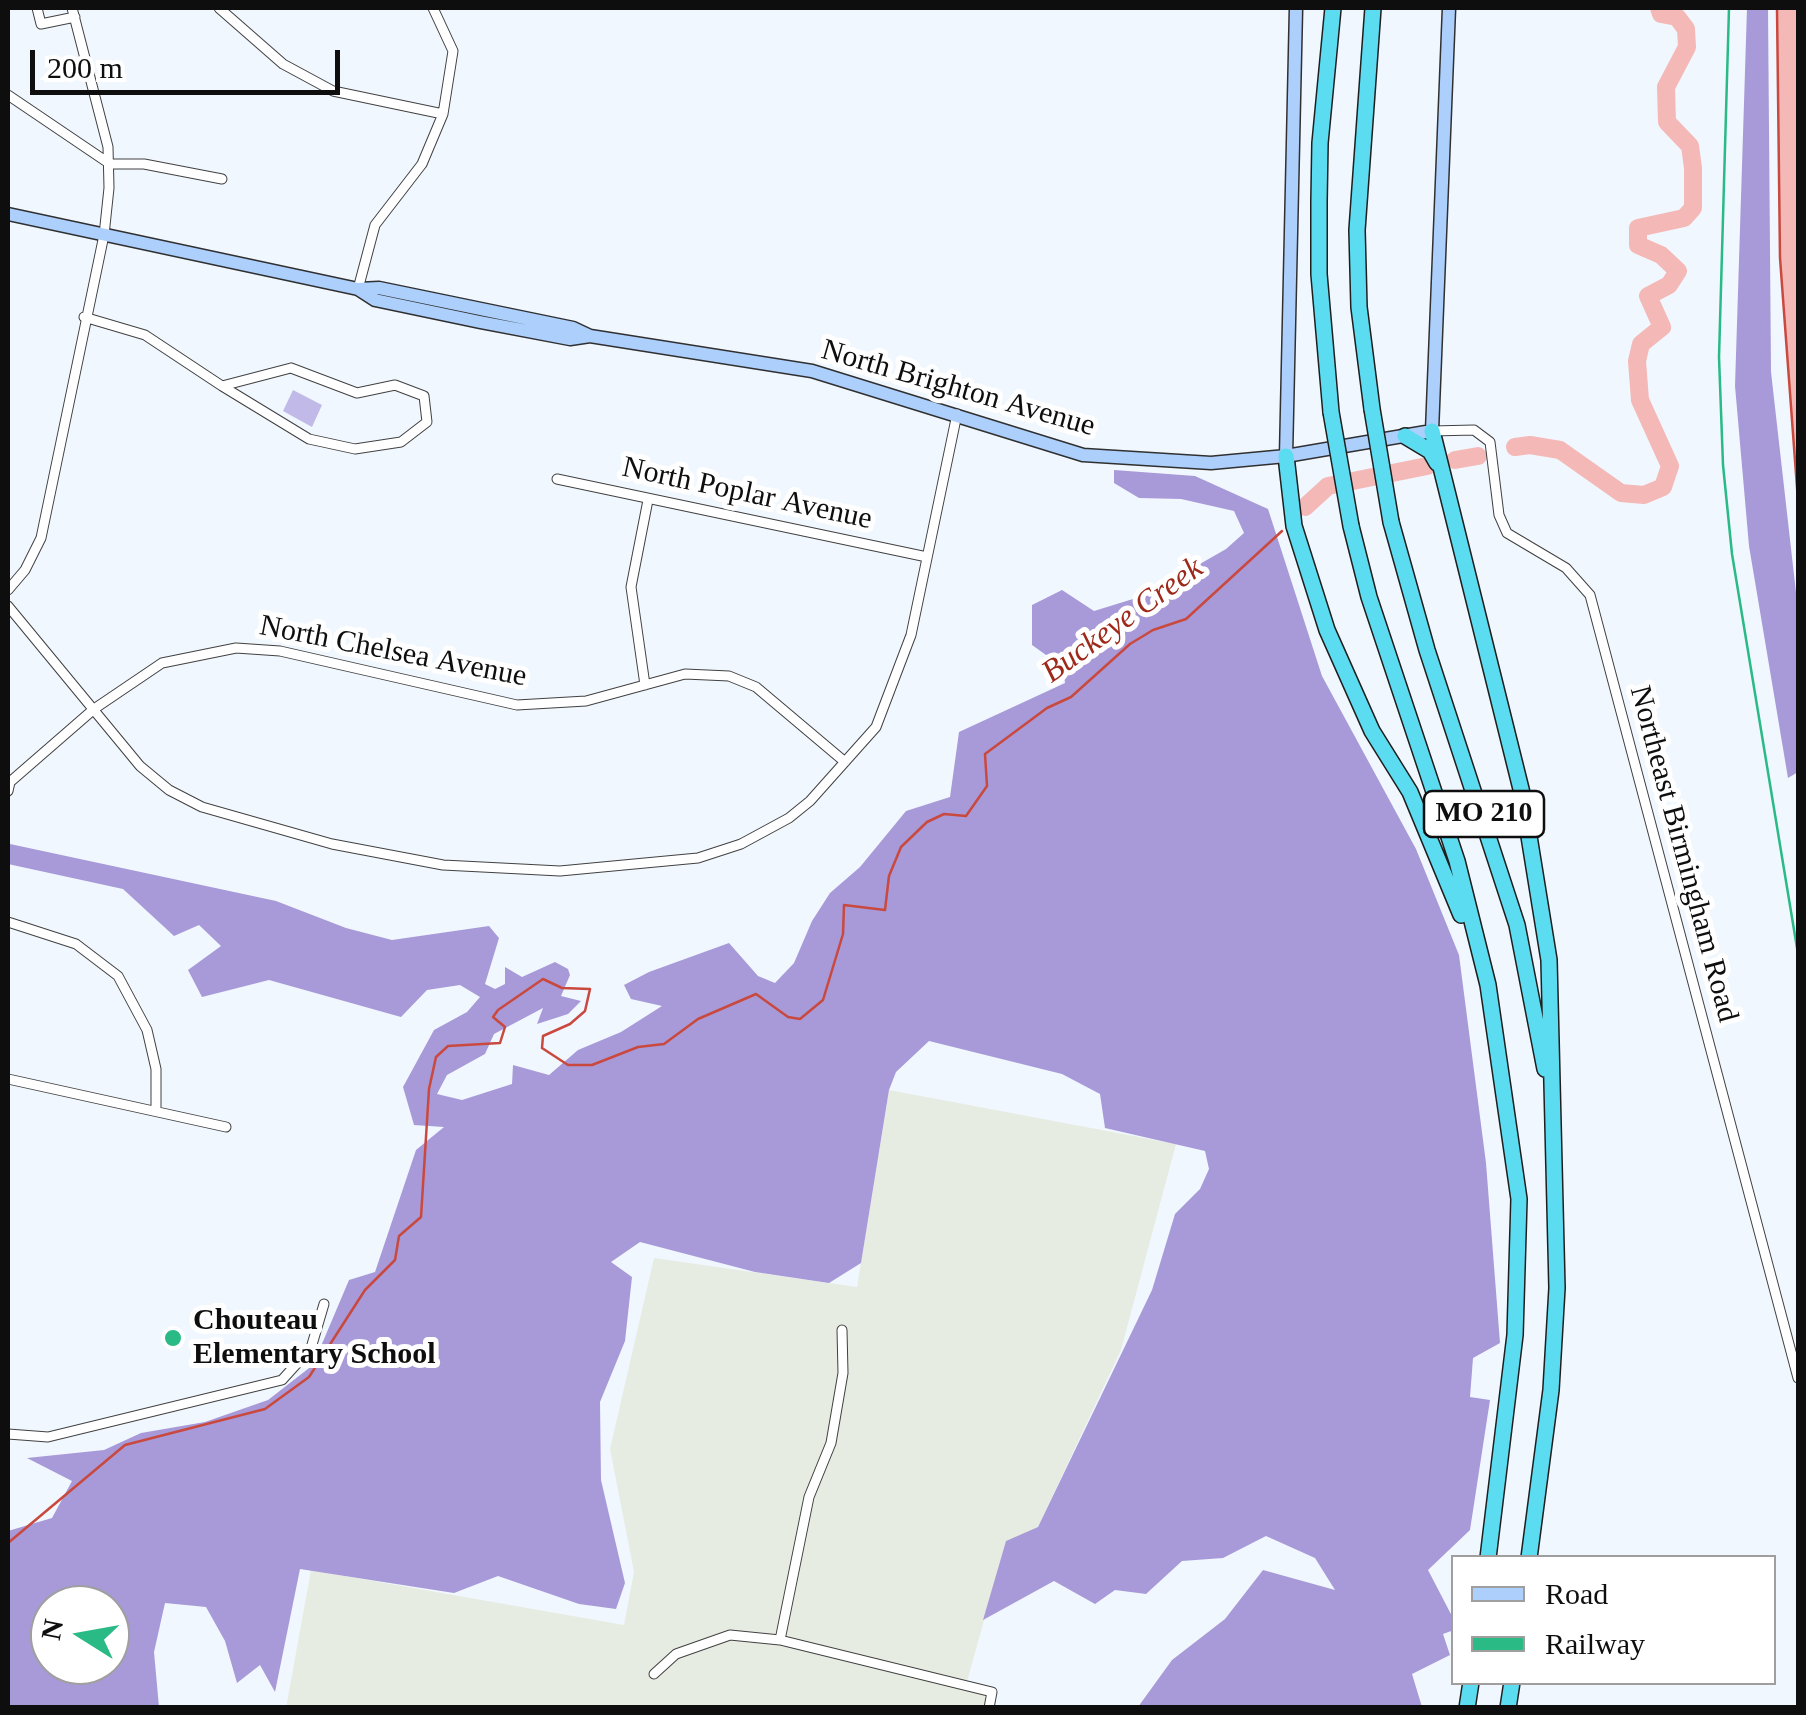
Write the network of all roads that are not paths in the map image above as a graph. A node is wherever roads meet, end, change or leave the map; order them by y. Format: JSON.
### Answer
{"nodes":[{"id":1,"x":37,"y":8,"type":"edge"},
{"id":2,"x":219,"y":8,"type":"edge"},
{"id":3,"x":433,"y":8,"type":"edge"},
{"id":4,"x":1296,"y":8,"type":"edge"},
{"id":5,"x":1334,"y":8,"type":"edge"},
{"id":6,"x":1373,"y":8,"type":"edge"},
{"id":7,"x":1450,"y":8,"type":"edge"},
{"id":8,"x":73,"y":12,"type":"edge"},
{"id":9,"x":8,"y":95,"type":"edge"},
{"id":10,"x":444,"y":114,"type":"junction"},
{"id":11,"x":110,"y":164,"type":"junction"},
{"id":12,"x":222,"y":180,"type":"dead end"},
{"id":13,"x":8,"y":214,"type":"edge"},
{"id":14,"x":104,"y":235,"type":"junction"},
{"id":15,"x":358,"y":289,"type":"junction"},
{"id":16,"x":84,"y":317,"type":"junction"},
{"id":17,"x":222,"y":386,"type":"junction"},
{"id":18,"x":957,"y":413,"type":"junction"},
{"id":19,"x":1432,"y":431,"type":"junction"},
{"id":20,"x":1404,"y":436,"type":"junction"},
{"id":21,"x":1286,"y":456,"type":"junction"},
{"id":22,"x":1439,"y":466,"type":"junction"},
{"id":23,"x":557,"y":479,"type":"dead end"},
{"id":24,"x":648,"y":500,"type":"junction"},
{"id":25,"x":927,"y":557,"type":"junction"},
{"id":26,"x":8,"y":590,"type":"edge"},
{"id":27,"x":8,"y":606,"type":"edge"},
{"id":28,"x":645,"y":685,"type":"junction"},
{"id":29,"x":94,"y":710,"type":"junction"},
{"id":30,"x":845,"y":762,"type":"junction"},
{"id":31,"x":8,"y":785,"type":"edge"},
{"id":32,"x":8,"y":922,"type":"edge"},
{"id":33,"x":1488,"y":984,"type":"junction"},
{"id":34,"x":8,"y":1080,"type":"edge"},
{"id":35,"x":156,"y":1108,"type":"junction"},
{"id":36,"x":1552,"y":1112,"type":"junction"},
{"id":37,"x":226,"y":1126,"type":"dead end"},
{"id":38,"x":324,"y":1304,"type":"dead end"},
{"id":39,"x":842,"y":1330,"type":"dead end"},
{"id":40,"x":1798,"y":1378,"type":"edge"},
{"id":41,"x":8,"y":1434,"type":"edge"},
{"id":42,"x":1488,"y":1555,"type":"edge"},
{"id":43,"x":1528,"y":1555,"type":"edge"},
{"id":44,"x":780,"y":1640,"type":"junction"},
{"id":45,"x":654,"y":1674,"type":"dead end"},
{"id":46,"x":989,"y":1708,"type":"edge"}],
"edges":[{"from":1,"to":8,"type":"street"},
{"from":2,"to":10,"type":"street"},
{"from":3,"to":10,"type":"street"},
{"from":4,"to":21,"type":"main road"},
{"from":5,"to":33,"type":"highway","number":"MO 210","bridge":true},
{"from":6,"to":36,"type":"highway","number":"MO 210","bridge":true},
{"from":7,"to":19,"type":"main road"},
{"from":8,"to":11,"type":"street"},
{"from":9,"to":11,"type":"street"},
{"from":10,"to":15,"type":"street"},
{"from":11,"to":12,"type":"street"},
{"from":11,"to":14,"type":"street"},
{"from":13,"to":14,"type":"main road","name":"North Brighton Avenue"},
{"from":14,"to":15,"type":"main road","name":"North Brighton Avenue"},
{"from":14,"to":16,"type":"street"},
{"from":15,"to":18,"type":"main road","name":"North Brighton Avenue"},
{"from":16,"to":17,"type":"street"},
{"from":16,"to":26,"type":"street"},
{"from":17,"to":17,"type":"street"},
{"from":18,"to":21,"type":"main road","name":"North Brighton Avenue"},
{"from":18,"to":25,"type":"street"},
{"from":19,"to":20,"type":"main road","name":"North Brighton Avenue"},
{"from":19,"to":22,"type":"highway"},
{"from":19,"to":40,"type":"street","name":"Northeast Birmingham Road"},
{"from":20,"to":21,"type":"main road","name":"North Brighton Avenue"},
{"from":20,"to":22,"type":"highway"},
{"from":21,"to":33,"type":"highway"},
{"from":22,"to":36,"type":"highway"},
{"from":23,"to":24,"type":"street","name":"North Poplar Avenue"},
{"from":24,"to":25,"type":"street","name":"North Poplar Avenue"},
{"from":24,"to":28,"type":"street"},
{"from":25,"to":30,"type":"street"},
{"from":27,"to":29,"type":"street"},
{"from":28,"to":29,"type":"street","name":"North Chelsea Avenue"},
{"from":28,"to":30,"type":"street","name":"North Chelsea Avenue"},
{"from":29,"to":30,"type":"street"},
{"from":29,"to":31,"type":"street","name":"North Chelsea Avenue"},
{"from":32,"to":35,"type":"street"},
{"from":33,"to":42,"type":"highway","number":"MO 210"},
{"from":34,"to":35,"type":"street"},
{"from":35,"to":37,"type":"street"},
{"from":36,"to":43,"type":"highway","number":"MO 210"},
{"from":38,"to":41,"type":"street"},
{"from":39,"to":44,"type":"street"},
{"from":44,"to":45,"type":"street"},
{"from":44,"to":46,"type":"street"}]}
